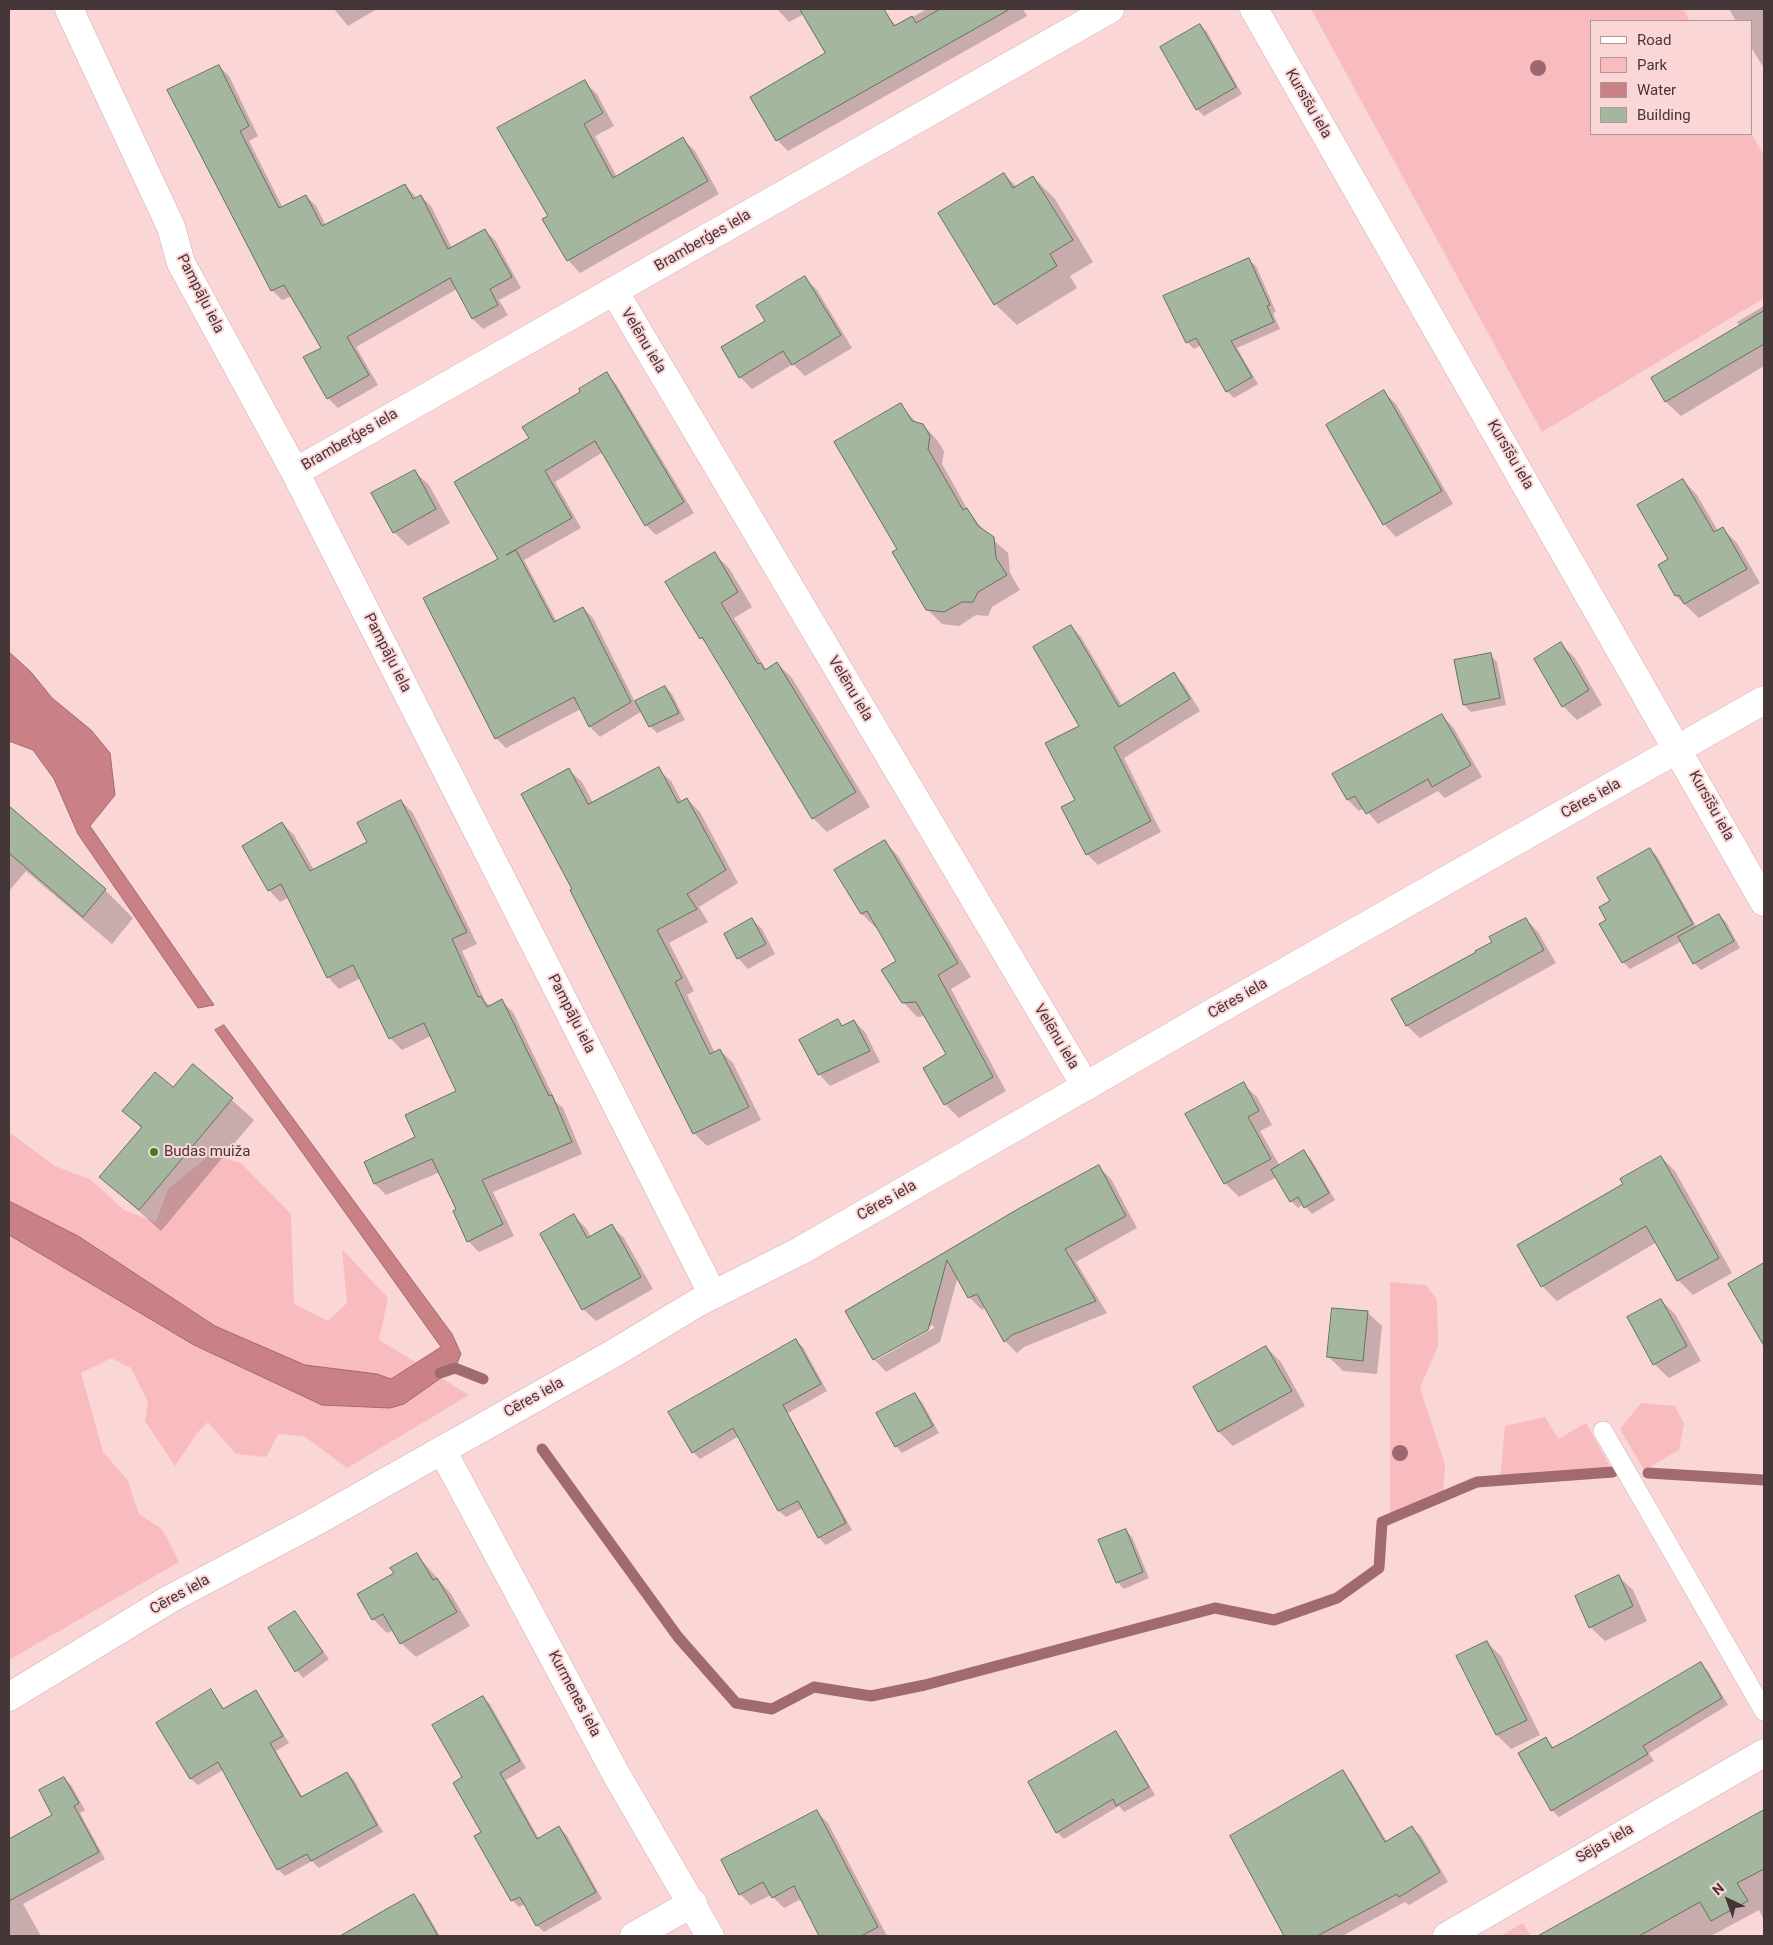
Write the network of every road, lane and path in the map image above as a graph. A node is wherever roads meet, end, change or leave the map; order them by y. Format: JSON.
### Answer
{"nodes":[{"id":1,"x":69,"y":9,"type":"edge"},
{"id":2,"x":1110,"y":9,"type":"edge"},
{"id":3,"x":1254,"y":9,"type":"edge"},
{"id":4,"x":614,"y":291,"type":"junction"},
{"id":5,"x":295,"y":472,"type":"junction"},
{"id":6,"x":1764,"y":700,"type":"edge"},
{"id":7,"x":1678,"y":749,"type":"junction"},
{"id":8,"x":1764,"y":902,"type":"edge"},
{"id":9,"x":1086,"y":1087,"type":"junction"},
{"id":10,"x":714,"y":1295,"type":"junction"},
{"id":11,"x":1603,"y":1430,"type":"dead end"},
{"id":12,"x":442,"y":1450,"type":"junction"},
{"id":13,"x":9,"y":1698,"type":"edge"},
{"id":14,"x":1764,"y":1711,"type":"edge"},
{"id":15,"x":1764,"y":1753,"type":"edge"},
{"id":16,"x":693,"y":1903,"type":"junction"},
{"id":17,"x":634,"y":1936,"type":"edge"},
{"id":18,"x":710,"y":1936,"type":"edge"},
{"id":19,"x":1447,"y":1936,"type":"edge"}],
"edges":[{"from":1,"to":5,"type":"street","name":"Pampāļu iela"},
{"from":2,"to":4,"type":"street","name":"Bramberģes iela"},
{"from":3,"to":7,"type":"street","name":"Kursīšu iela"},
{"from":4,"to":5,"type":"street","name":"Bramberģes iela"},
{"from":4,"to":9,"type":"street","name":"Velēnu iela"},
{"from":5,"to":10,"type":"street","name":"Pampāļu iela"},
{"from":6,"to":7,"type":"street","name":"Cēres iela"},
{"from":7,"to":8,"type":"street","name":"Kursīšu iela"},
{"from":7,"to":9,"type":"street","name":"Cēres iela"},
{"from":9,"to":10,"type":"street","name":"Cēres iela"},
{"from":10,"to":12,"type":"street","name":"Cēres iela"},
{"from":11,"to":14,"type":"lane"},
{"from":12,"to":13,"type":"street","name":"Cēres iela"},
{"from":12,"to":16,"type":"street","name":"Kurmenes iela"},
{"from":15,"to":19,"type":"street","name":"Sējas iela"},
{"from":16,"to":17,"type":"street"},
{"from":16,"to":18,"type":"street","name":"Kurmenes iela"}]}
